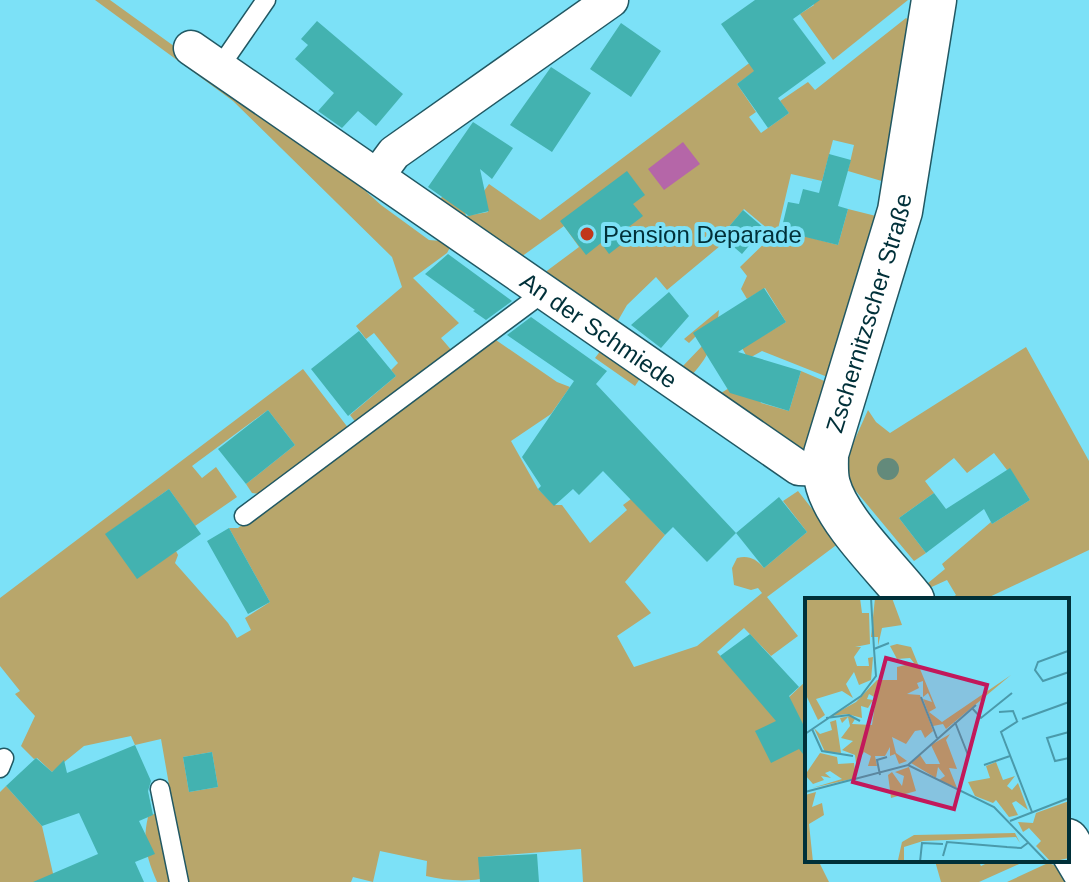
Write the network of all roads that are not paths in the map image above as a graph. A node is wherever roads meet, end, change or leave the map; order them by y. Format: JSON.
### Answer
{"nodes":[{"id":1,"x":266,"y":0,"type":"edge"},
{"id":2,"x":611,"y":0,"type":"edge"},
{"id":3,"x":934,"y":0,"type":"edge"},
{"id":4,"x":191,"y":48,"type":"dead end"},
{"id":5,"x":219,"y":68,"type":"junction"},
{"id":6,"x":377,"y":176,"type":"junction"},
{"id":7,"x":544,"y":292,"type":"junction"},
{"id":8,"x":825,"y":469,"type":"junction"},
{"id":9,"x":244,"y":516,"type":"dead end"},
{"id":10,"x":910,"y":598,"type":"edge"},
{"id":11,"x":160,"y":789,"type":"dead end"},
{"id":12,"x":1069,"y":844,"type":"edge"},
{"id":13,"x":1089,"y":878,"type":"edge"},
{"id":14,"x":179,"y":882,"type":"edge"}],
"edges":[{"from":1,"to":5,"type":"lane"},
{"from":2,"to":6,"type":"street"},
{"from":3,"to":8,"type":"street","name":"Zschernitzscher Straße"},
{"from":4,"to":5,"type":"street","name":"An der Schmiede"},
{"from":5,"to":6,"type":"street","name":"An der Schmiede"},
{"from":6,"to":7,"type":"street","name":"An der Schmiede"},
{"from":7,"to":8,"type":"street","name":"An der Schmiede"},
{"from":7,"to":9,"type":"lane"},
{"from":8,"to":10,"type":"street"},
{"from":11,"to":14,"type":"lane"},
{"from":12,"to":13,"type":"street"}]}
